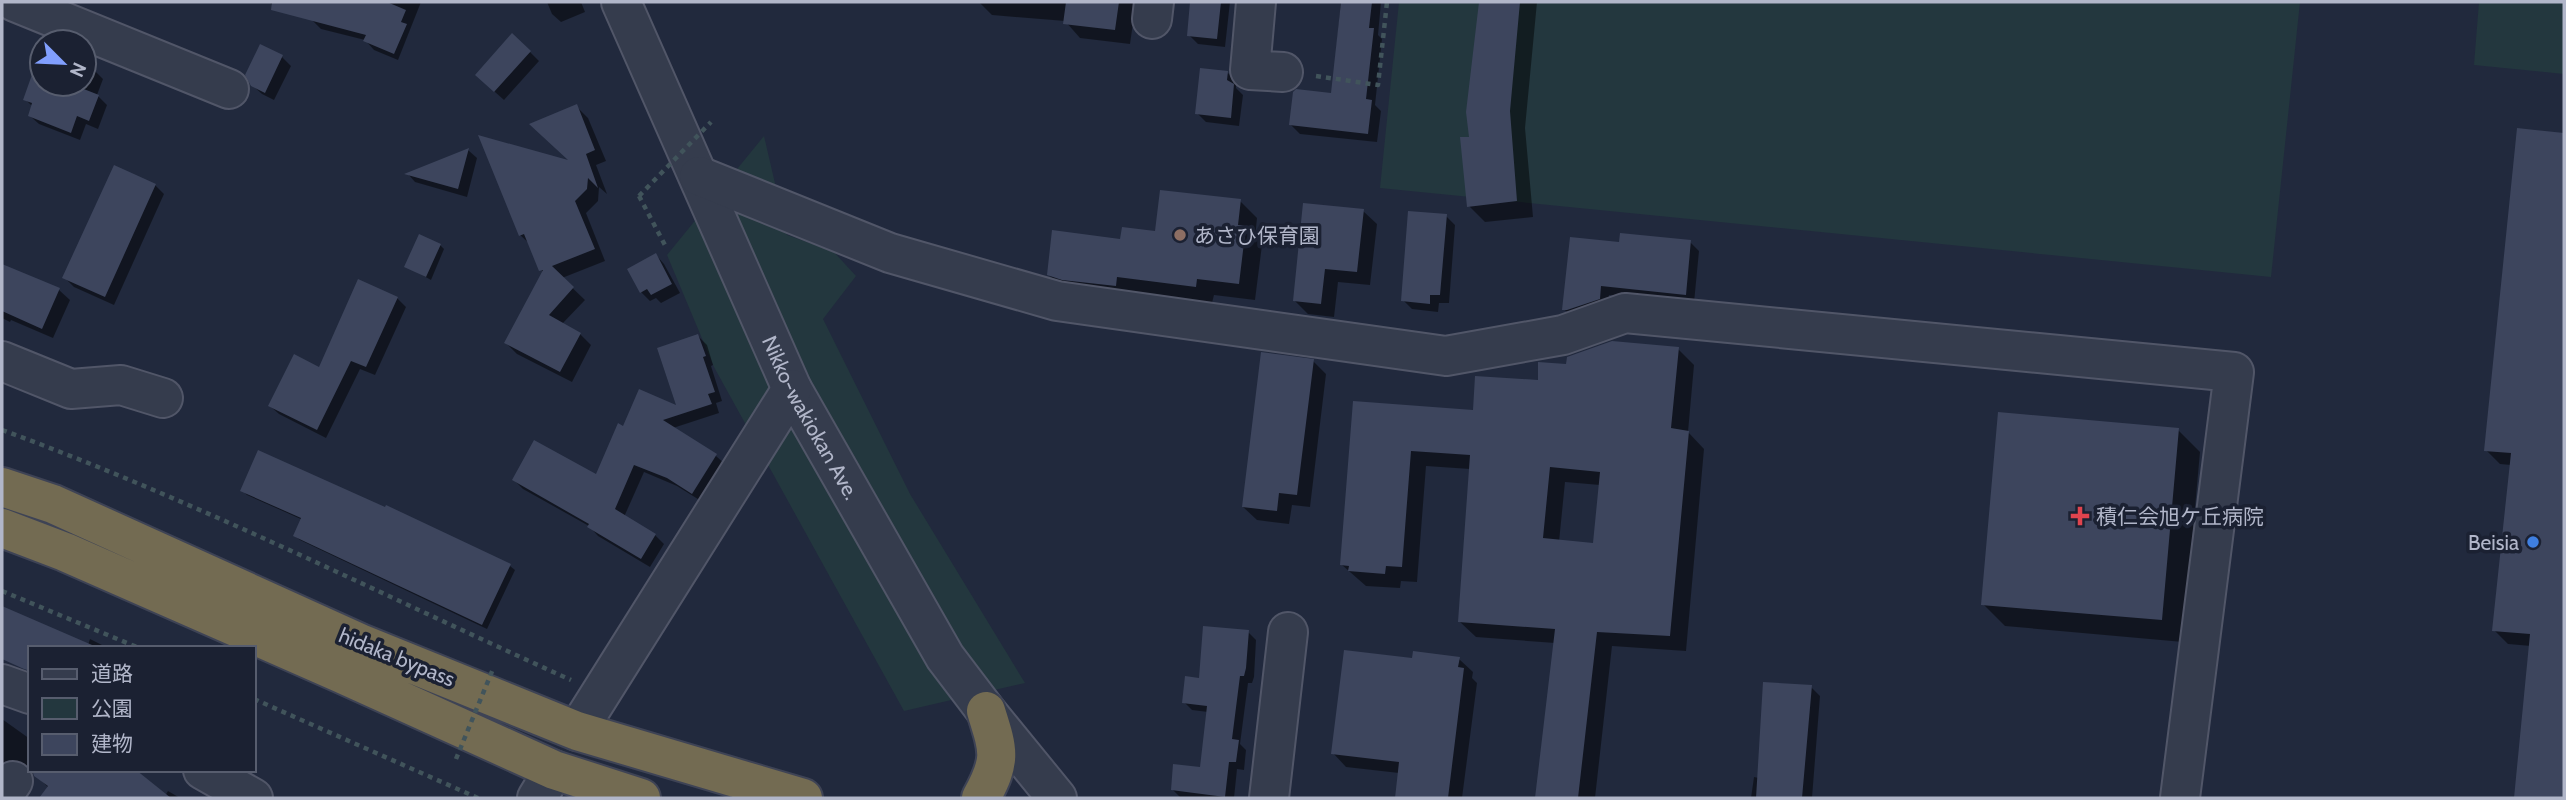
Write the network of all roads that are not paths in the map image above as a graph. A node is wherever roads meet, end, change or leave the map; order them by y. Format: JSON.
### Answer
{"nodes":[{"id":1,"x":15,"y":2,"type":"edge"},
{"id":2,"x":621,"y":2,"type":"edge"},
{"id":3,"x":1256,"y":2,"type":"edge"},
{"id":4,"x":1283,"y":72,"type":"road end"},
{"id":5,"x":229,"y":89,"type":"dead end"},
{"id":6,"x":699,"y":176,"type":"junction"},
{"id":7,"x":2,"y":361,"type":"edge"},
{"id":8,"x":792,"y":389,"type":"junction"},
{"id":9,"x":163,"y":398,"type":"dead end"},
{"id":10,"x":2,"y":487,"type":"edge"},
{"id":11,"x":2,"y":528,"type":"edge"},
{"id":12,"x":1288,"y":632,"type":"dead end"},
{"id":13,"x":2,"y":684,"type":"edge"},
{"id":14,"x":28,"y":693,"type":"edge"},
{"id":15,"x":986,"y":711,"type":"junction"},
{"id":16,"x":578,"y":731,"type":"junction"},
{"id":17,"x":207,"y":772,"type":"edge"},
{"id":18,"x":546,"y":784,"type":"edge"},
{"id":19,"x":253,"y":798,"type":"edge"},
{"id":20,"x":641,"y":798,"type":"edge"},
{"id":21,"x":803,"y":798,"type":"edge"},
{"id":22,"x":981,"y":798,"type":"edge"},
{"id":23,"x":1057,"y":798,"type":"edge"},
{"id":24,"x":1269,"y":798,"type":"edge"},
{"id":25,"x":2180,"y":798,"type":"edge"}],
"edges":[{"from":1,"to":5,"type":"street"},
{"from":2,"to":6,"type":"street","name":"Nikko-wakiokan Ave."},
{"from":3,"to":4,"type":"street"},
{"from":6,"to":8,"type":"street","name":"Nikko-wakiokan Ave."},
{"from":6,"to":25,"type":"street"},
{"from":7,"to":9,"type":"street"},
{"from":8,"to":15,"type":"street","name":"Nikko-wakiokan Ave."},
{"from":8,"to":16,"type":"street"},
{"from":10,"to":16,"type":"highway","name":"hidaka bypass"},
{"from":11,"to":18,"type":"highway","name":"hidaka bypass"},
{"from":12,"to":24,"type":"street"},
{"from":13,"to":14,"type":"street"},
{"from":15,"to":22,"type":"highway"},
{"from":15,"to":23,"type":"street","name":"Nikko-wakiokan Ave."},
{"from":16,"to":21,"type":"highway","name":"hidaka bypass"},
{"from":17,"to":19,"type":"street"},
{"from":18,"to":20,"type":"highway","name":"hidaka bypass"}]}
